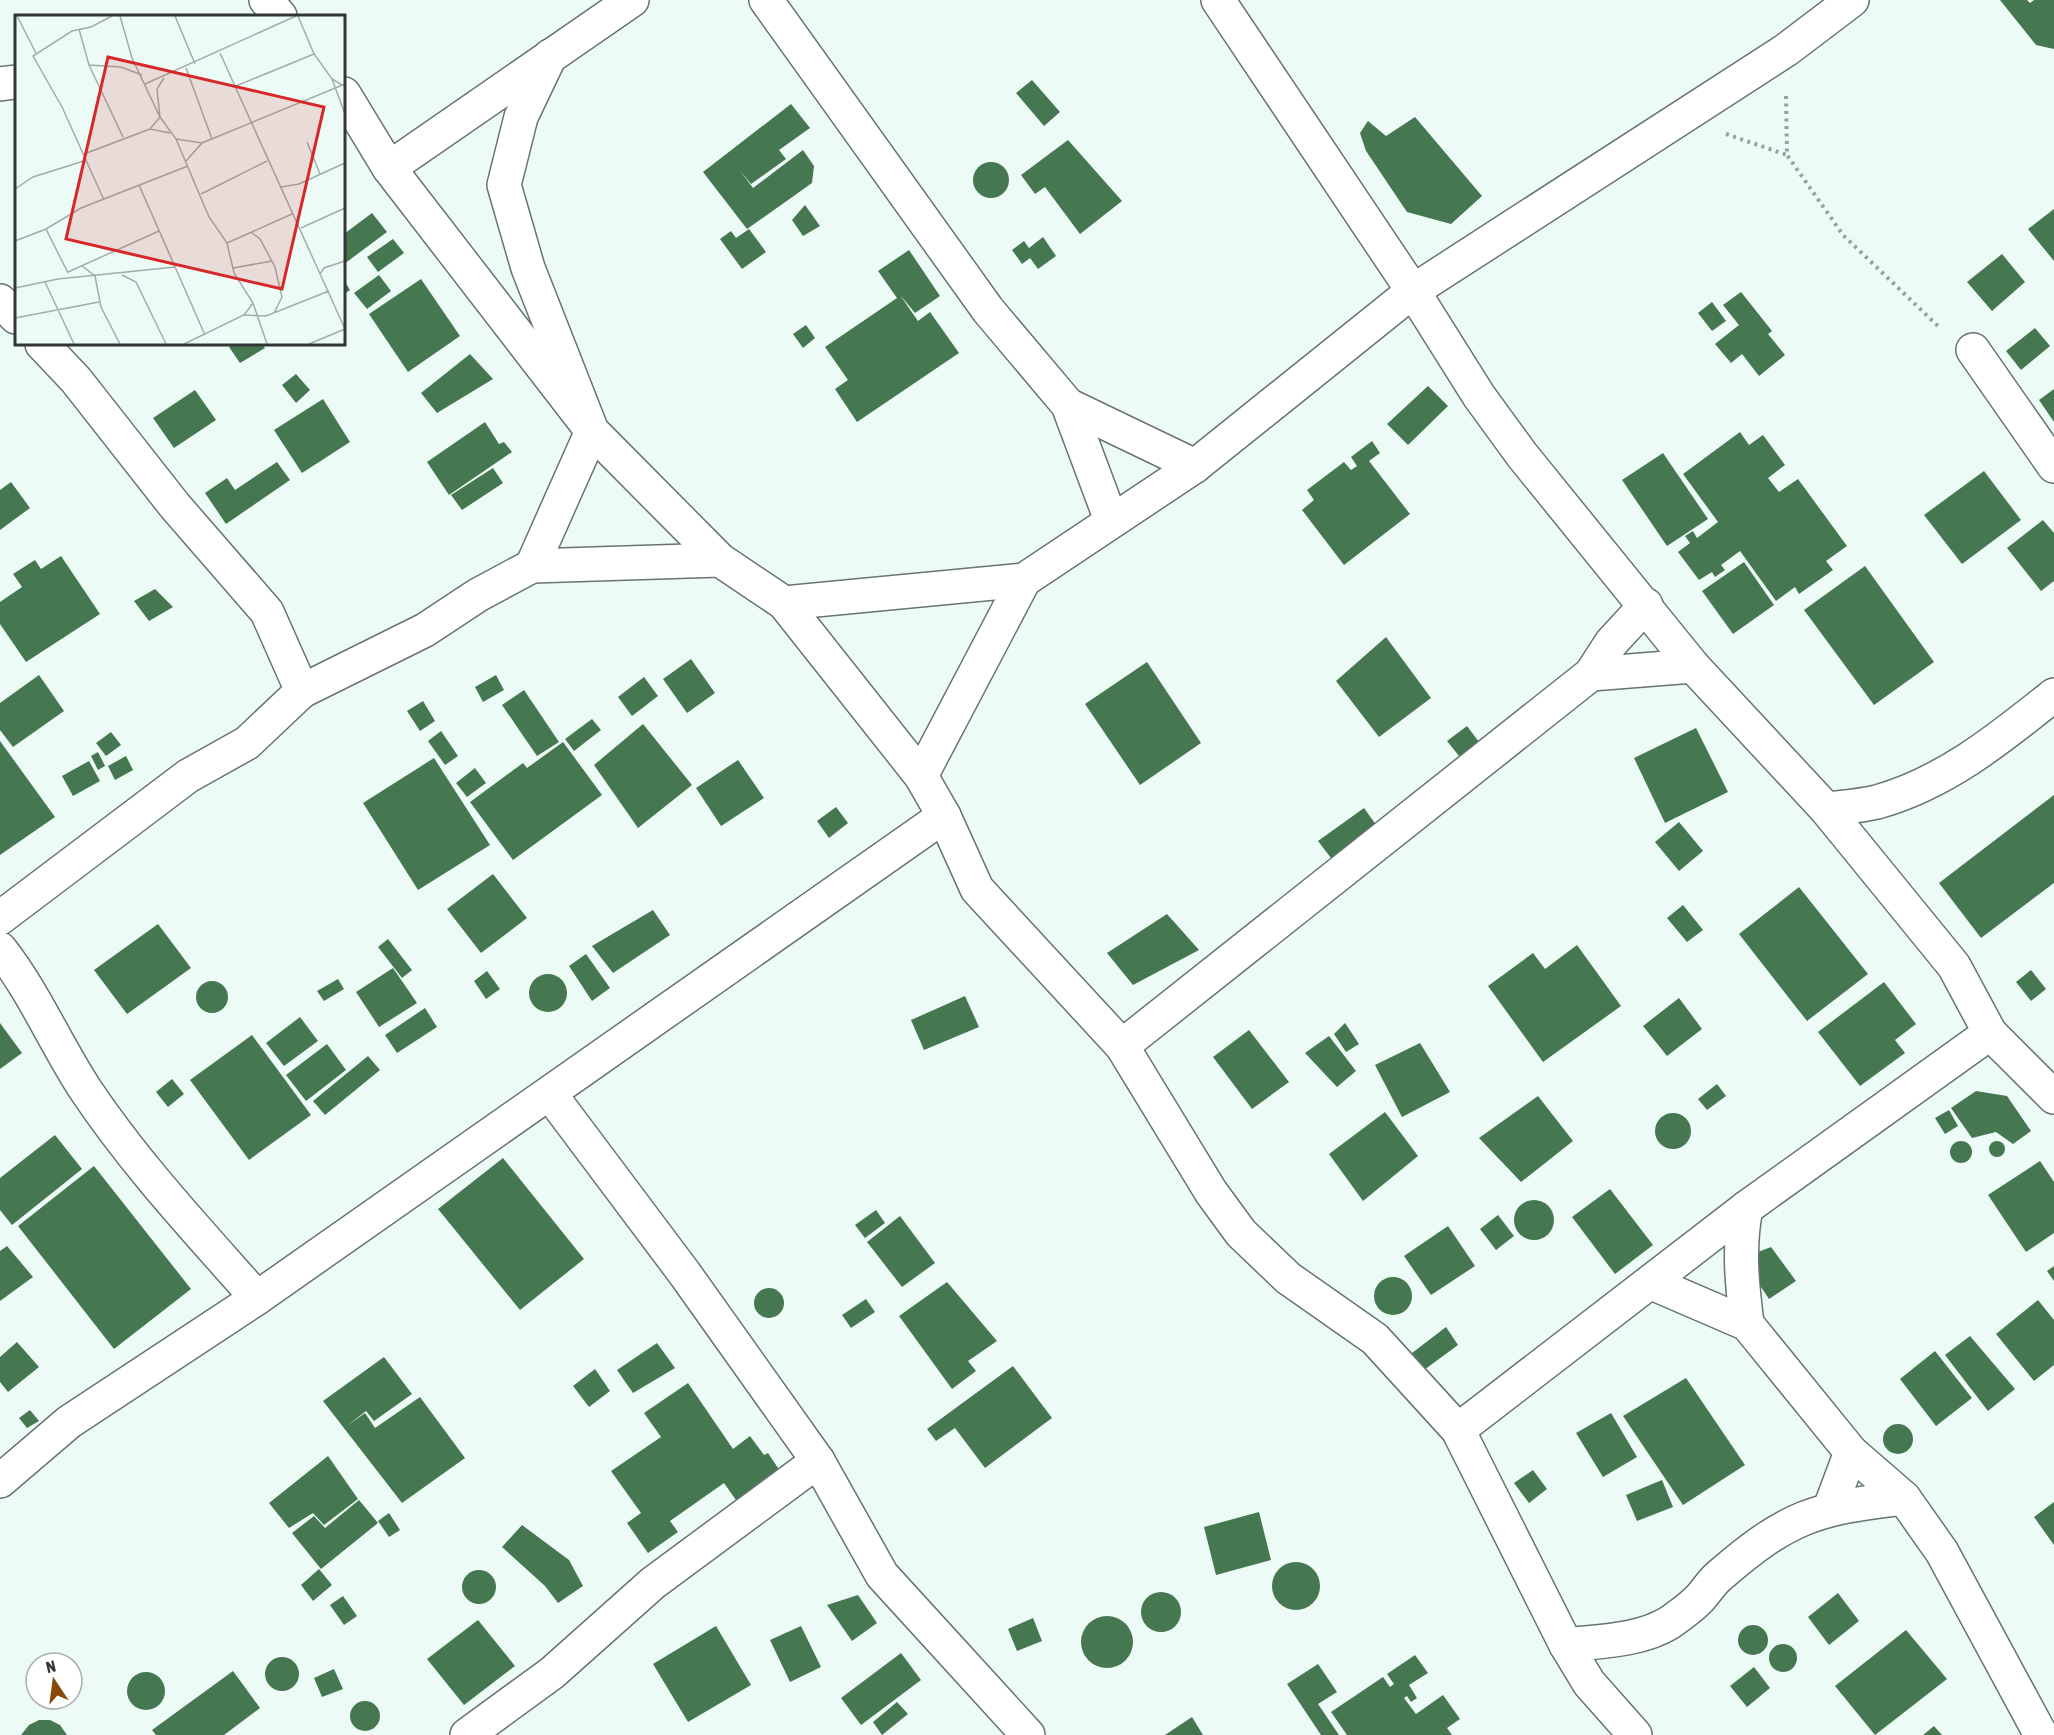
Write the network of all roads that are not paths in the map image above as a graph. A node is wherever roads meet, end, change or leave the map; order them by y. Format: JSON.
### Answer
{"nodes":[{"id":1,"x":266,"y":0,"type":"edge"},
{"id":2,"x":632,"y":0,"type":"edge"},
{"id":3,"x":766,"y":0,"type":"edge"},
{"id":4,"x":1218,"y":0,"type":"edge"},
{"id":5,"x":1852,"y":0,"type":"edge"},
{"id":6,"x":279,"y":15,"type":"edge"},
{"id":7,"x":550,"y":57,"type":"junction"},
{"id":8,"x":15,"y":82,"type":"edge"},
{"id":9,"x":0,"y":84,"type":"edge"},
{"id":10,"x":345,"y":96,"type":"edge"},
{"id":11,"x":389,"y":168,"type":"junction"},
{"id":12,"x":1413,"y":291,"type":"junction"},
{"id":13,"x":0,"y":301,"type":"edge"},
{"id":14,"x":15,"y":315,"type":"edge"},
{"id":15,"x":43,"y":345,"type":"edge"},
{"id":16,"x":1973,"y":350,"type":"road end"},
{"id":17,"x":1068,"y":405,"type":"junction"},
{"id":18,"x":592,"y":431,"type":"junction"},
{"id":19,"x":1195,"y":465,"type":"junction"},
{"id":20,"x":2054,"y":466,"type":"edge"},
{"id":21,"x":1111,"y":520,"type":"junction"},
{"id":22,"x":720,"y":560,"type":"junction"},
{"id":23,"x":532,"y":566,"type":"junction"},
{"id":24,"x":1024,"y":580,"type":"junction"},
{"id":25,"x":784,"y":603,"type":"junction"},
{"id":26,"x":1646,"y":604,"type":"junction"},
{"id":27,"x":1693,"y":666,"type":"junction"},
{"id":28,"x":1591,"y":674,"type":"junction"},
{"id":29,"x":302,"y":691,"type":"junction"},
{"id":30,"x":2054,"y":695,"type":"edge"},
{"id":31,"x":921,"y":776,"type":"junction"},
{"id":32,"x":1826,"y":809,"type":"junction"},
{"id":33,"x":944,"y":816,"type":"junction"},
{"id":34,"x":0,"y":918,"type":"edge"},
{"id":35,"x":0,"y":949,"type":"edge"},
{"id":36,"x":11,"y":984,"type":"edge"},
{"id":37,"x":1990,"y":1034,"type":"junction"},
{"id":38,"x":1122,"y":1046,"type":"junction"},
{"id":39,"x":550,"y":1094,"type":"junction"},
{"id":40,"x":2054,"y":1097,"type":"edge"},
{"id":41,"x":1746,"y":1208,"type":"junction"},
{"id":42,"x":1652,"y":1283,"type":"junction"},
{"id":43,"x":257,"y":1298,"type":"junction"},
{"id":44,"x":1747,"y":1324,"type":"junction"},
{"id":45,"x":1458,"y":1430,"type":"junction"},
{"id":46,"x":1851,"y":1452,"type":"junction"},
{"id":47,"x":818,"y":1461,"type":"junction"},
{"id":48,"x":0,"y":1481,"type":"edge"},
{"id":49,"x":1904,"y":1498,"type":"junction"},
{"id":50,"x":1830,"y":1508,"type":"junction"},
{"id":51,"x":1566,"y":1645,"type":"junction"},
{"id":52,"x":466,"y":1735,"type":"edge"},
{"id":53,"x":1028,"y":1735,"type":"edge"},
{"id":54,"x":1635,"y":1735,"type":"edge"},
{"id":55,"x":2041,"y":1735,"type":"edge"}],
"edges":[{"from":1,"to":6,"type":"street"},
{"from":2,"to":7,"type":"street"},
{"from":3,"to":17,"type":"street"},
{"from":4,"to":12,"type":"street"},
{"from":5,"to":12,"type":"street"},
{"from":7,"to":11,"type":"street"},
{"from":7,"to":18,"type":"street"},
{"from":8,"to":9,"type":"street"},
{"from":10,"to":11,"type":"street"},
{"from":11,"to":18,"type":"street"},
{"from":12,"to":19,"type":"street"},
{"from":12,"to":26,"type":"street"},
{"from":13,"to":14,"type":"street"},
{"from":15,"to":29,"type":"street"},
{"from":16,"to":20,"type":"street"},
{"from":17,"to":19,"type":"street"},
{"from":17,"to":21,"type":"street"},
{"from":18,"to":22,"type":"street"},
{"from":18,"to":23,"type":"street"},
{"from":19,"to":21,"type":"street"},
{"from":21,"to":24,"type":"street"},
{"from":22,"to":23,"type":"street"},
{"from":22,"to":25,"type":"street"},
{"from":23,"to":29,"type":"street"},
{"from":24,"to":25,"type":"street"},
{"from":24,"to":31,"type":"street"},
{"from":25,"to":31,"type":"street"},
{"from":26,"to":27,"type":"street"},
{"from":26,"to":28,"type":"street"},
{"from":27,"to":28,"type":"street"},
{"from":27,"to":32,"type":"street"},
{"from":28,"to":38,"type":"street"},
{"from":29,"to":34,"type":"street"},
{"from":30,"to":32,"type":"street"},
{"from":31,"to":33,"type":"street"},
{"from":32,"to":37,"type":"street"},
{"from":33,"to":38,"type":"street"},
{"from":33,"to":39,"type":"street"},
{"from":35,"to":36,"type":"street"},
{"from":36,"to":43,"type":"street"},
{"from":37,"to":40,"type":"street"},
{"from":37,"to":41,"type":"street"},
{"from":38,"to":45,"type":"street"},
{"from":39,"to":43,"type":"street"},
{"from":39,"to":47,"type":"street"},
{"from":41,"to":42,"type":"street"},
{"from":41,"to":44,"type":"street"},
{"from":42,"to":44,"type":"street"},
{"from":42,"to":45,"type":"street"},
{"from":43,"to":48,"type":"street"},
{"from":44,"to":46,"type":"street"},
{"from":45,"to":51,"type":"street"},
{"from":46,"to":49,"type":"street"},
{"from":46,"to":50,"type":"street"},
{"from":47,"to":52,"type":"street"},
{"from":47,"to":53,"type":"street"},
{"from":49,"to":50,"type":"street"},
{"from":49,"to":55,"type":"street"},
{"from":50,"to":51,"type":"street"},
{"from":51,"to":54,"type":"street"}]}
